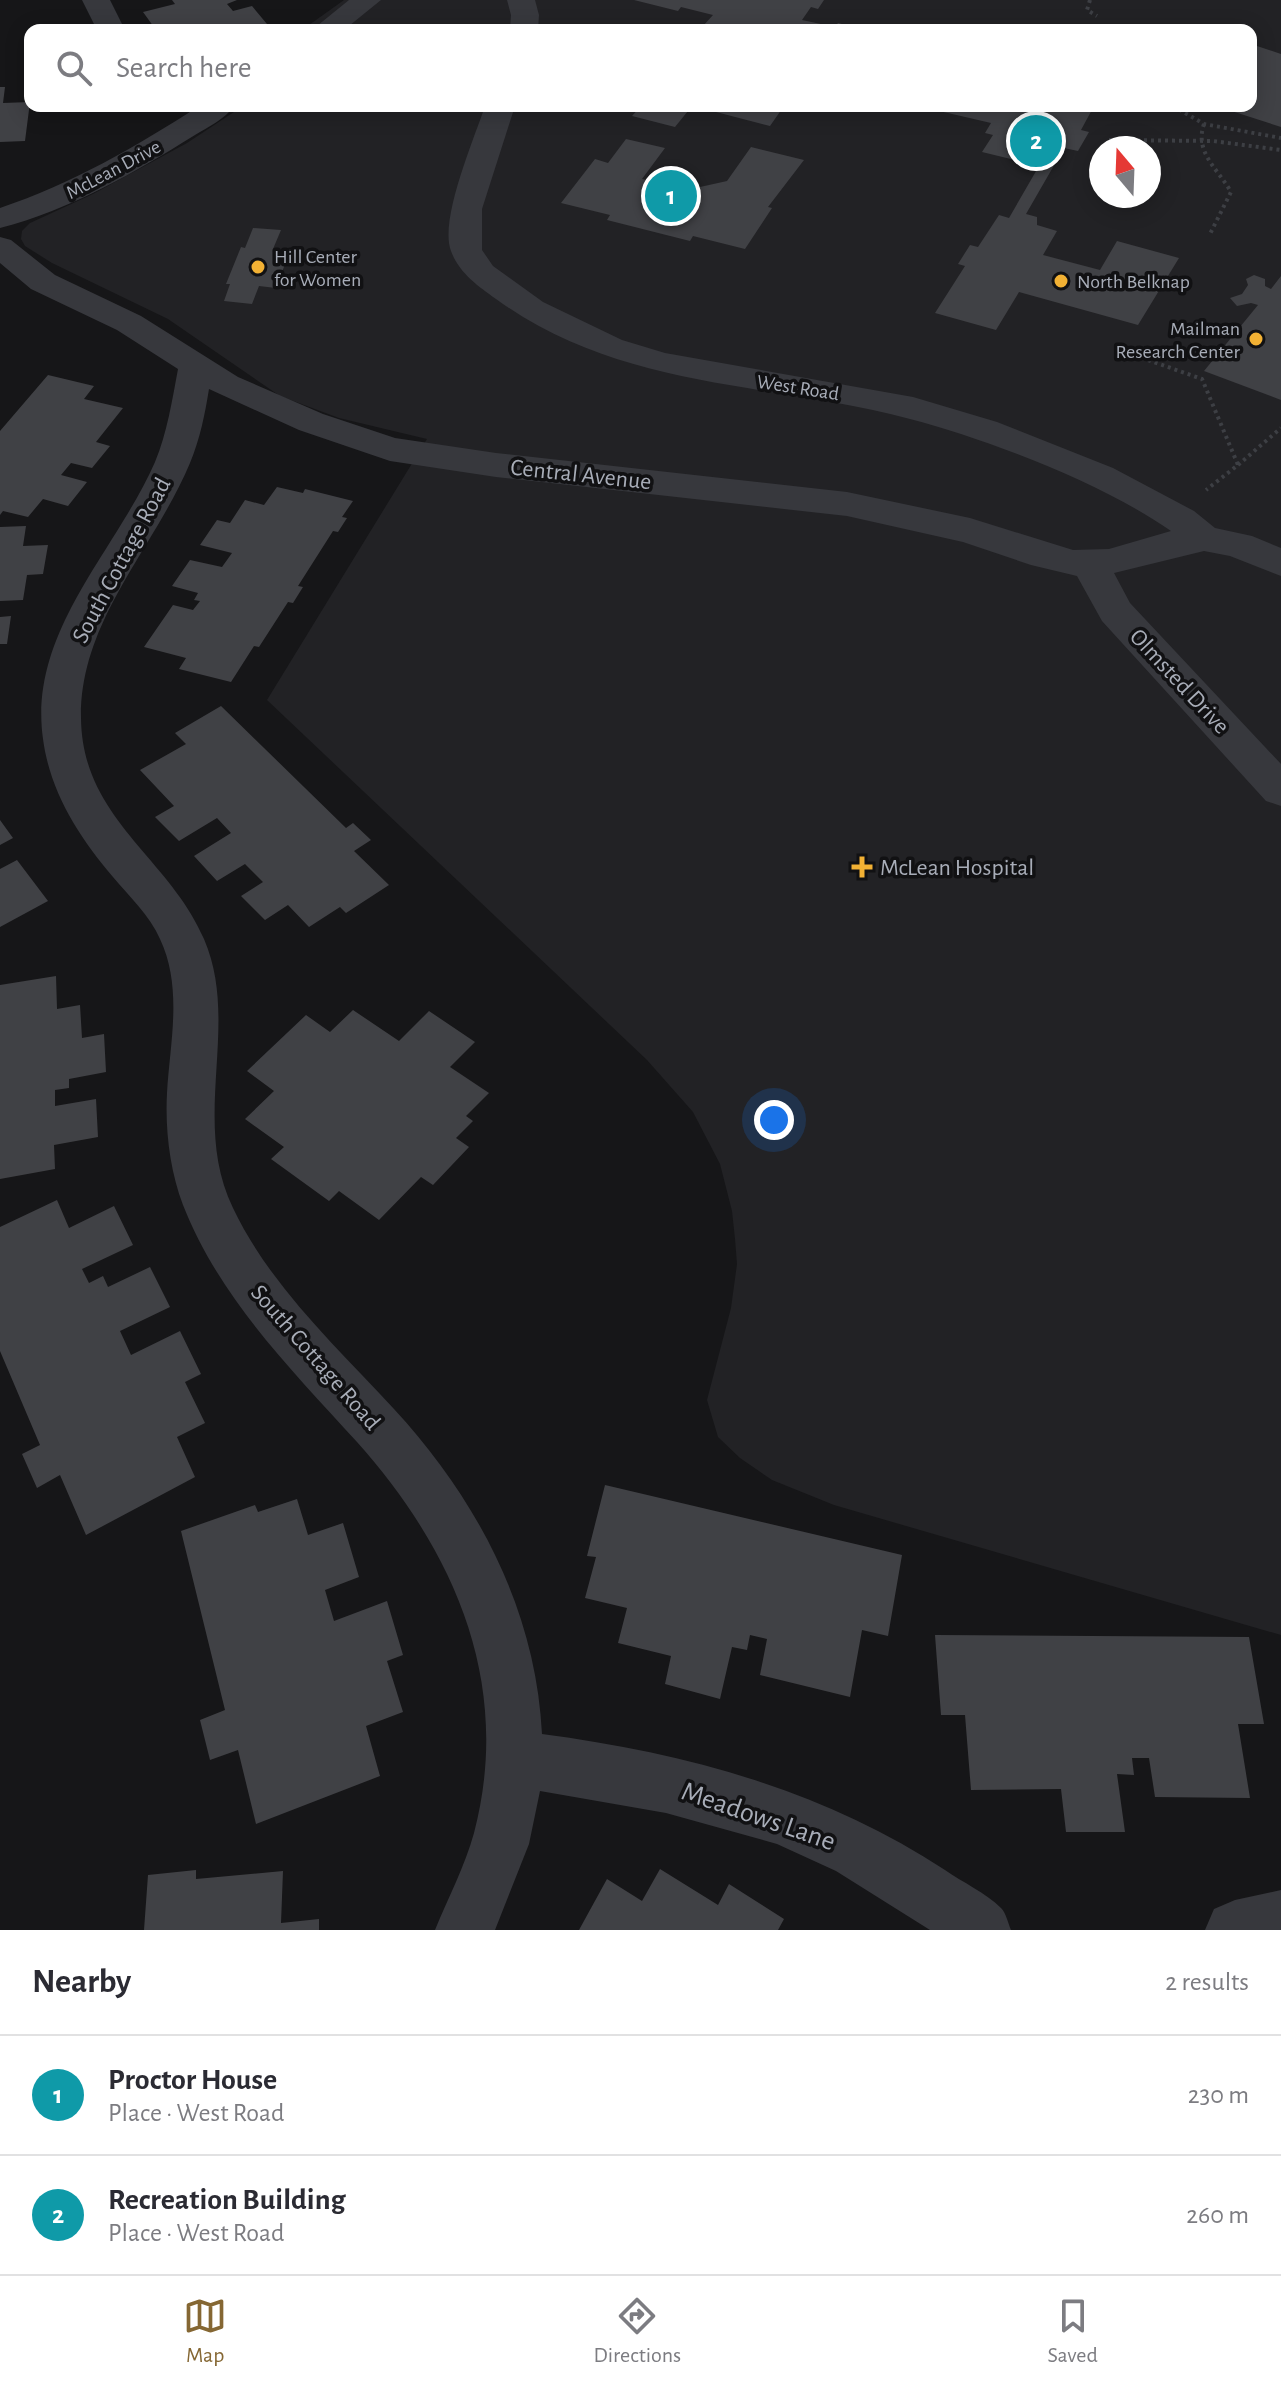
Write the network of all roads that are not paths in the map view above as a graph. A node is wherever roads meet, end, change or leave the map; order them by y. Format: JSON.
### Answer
{"nodes":[{"id":1,"x":96,"y":0,"type":"edge"},
{"id":2,"x":367,"y":0,"type":"edge"},
{"id":3,"x":521,"y":0,"type":"edge"},
{"id":4,"x":108,"y":24,"type":"edge"},
{"id":5,"x":334,"y":24,"type":"edge"},
{"id":6,"x":524,"y":24,"type":"edge"},
{"id":7,"x":197,"y":112,"type":"edge"},
{"id":8,"x":498,"y":112,"type":"edge"},
{"id":9,"x":0,"y":218,"type":"edge"},
{"id":10,"x":0,"y":247,"type":"edge"},
{"id":11,"x":195,"y":367,"type":"junction"},
{"id":12,"x":241,"y":392,"type":"junction"},
{"id":13,"x":183,"y":438,"type":"junction"},
{"id":14,"x":1204,"y":538,"type":"junction"},
{"id":15,"x":1091,"y":563,"type":"junction"},
{"id":16,"x":1281,"y":563,"type":"edge"},
{"id":17,"x":1281,"y":790,"type":"edge"},
{"id":18,"x":515,"y":1759,"type":"junction"},
{"id":19,"x":1281,"y":1920,"type":"edge"},
{"id":20,"x":465,"y":1930,"type":"edge"},
{"id":21,"x":981,"y":1930,"type":"edge"},
{"id":22,"x":1235,"y":1930,"type":"edge"}],
"edges":[{"from":1,"to":4,"type":"street"},
{"from":2,"to":5,"type":"street"},
{"from":3,"to":6,"type":"street"},
{"from":7,"to":9,"type":"street","name":"McLean Drive"},
{"from":8,"to":14,"type":"street","name":"West Road"},
{"from":10,"to":11,"type":"street","name":"Central Avenue"},
{"from":11,"to":12,"type":"street","name":"Central Avenue"},
{"from":11,"to":13,"type":"street","name":"South Cottage Road"},
{"from":12,"to":13,"type":"street","name":"South Cottage Road"},
{"from":12,"to":15,"type":"street","name":"Central Avenue"},
{"from":13,"to":18,"type":"street","name":"South Cottage Road"},
{"from":14,"to":15,"type":"street","name":"Central Avenue"},
{"from":14,"to":16,"type":"street","name":"West Road"},
{"from":15,"to":17,"type":"street","name":"Olmsted Drive"},
{"from":18,"to":20,"type":"street","name":"South Cottage Road"},
{"from":18,"to":21,"type":"street","name":"Meadows Lane"},
{"from":19,"to":22,"type":"street"}]}
